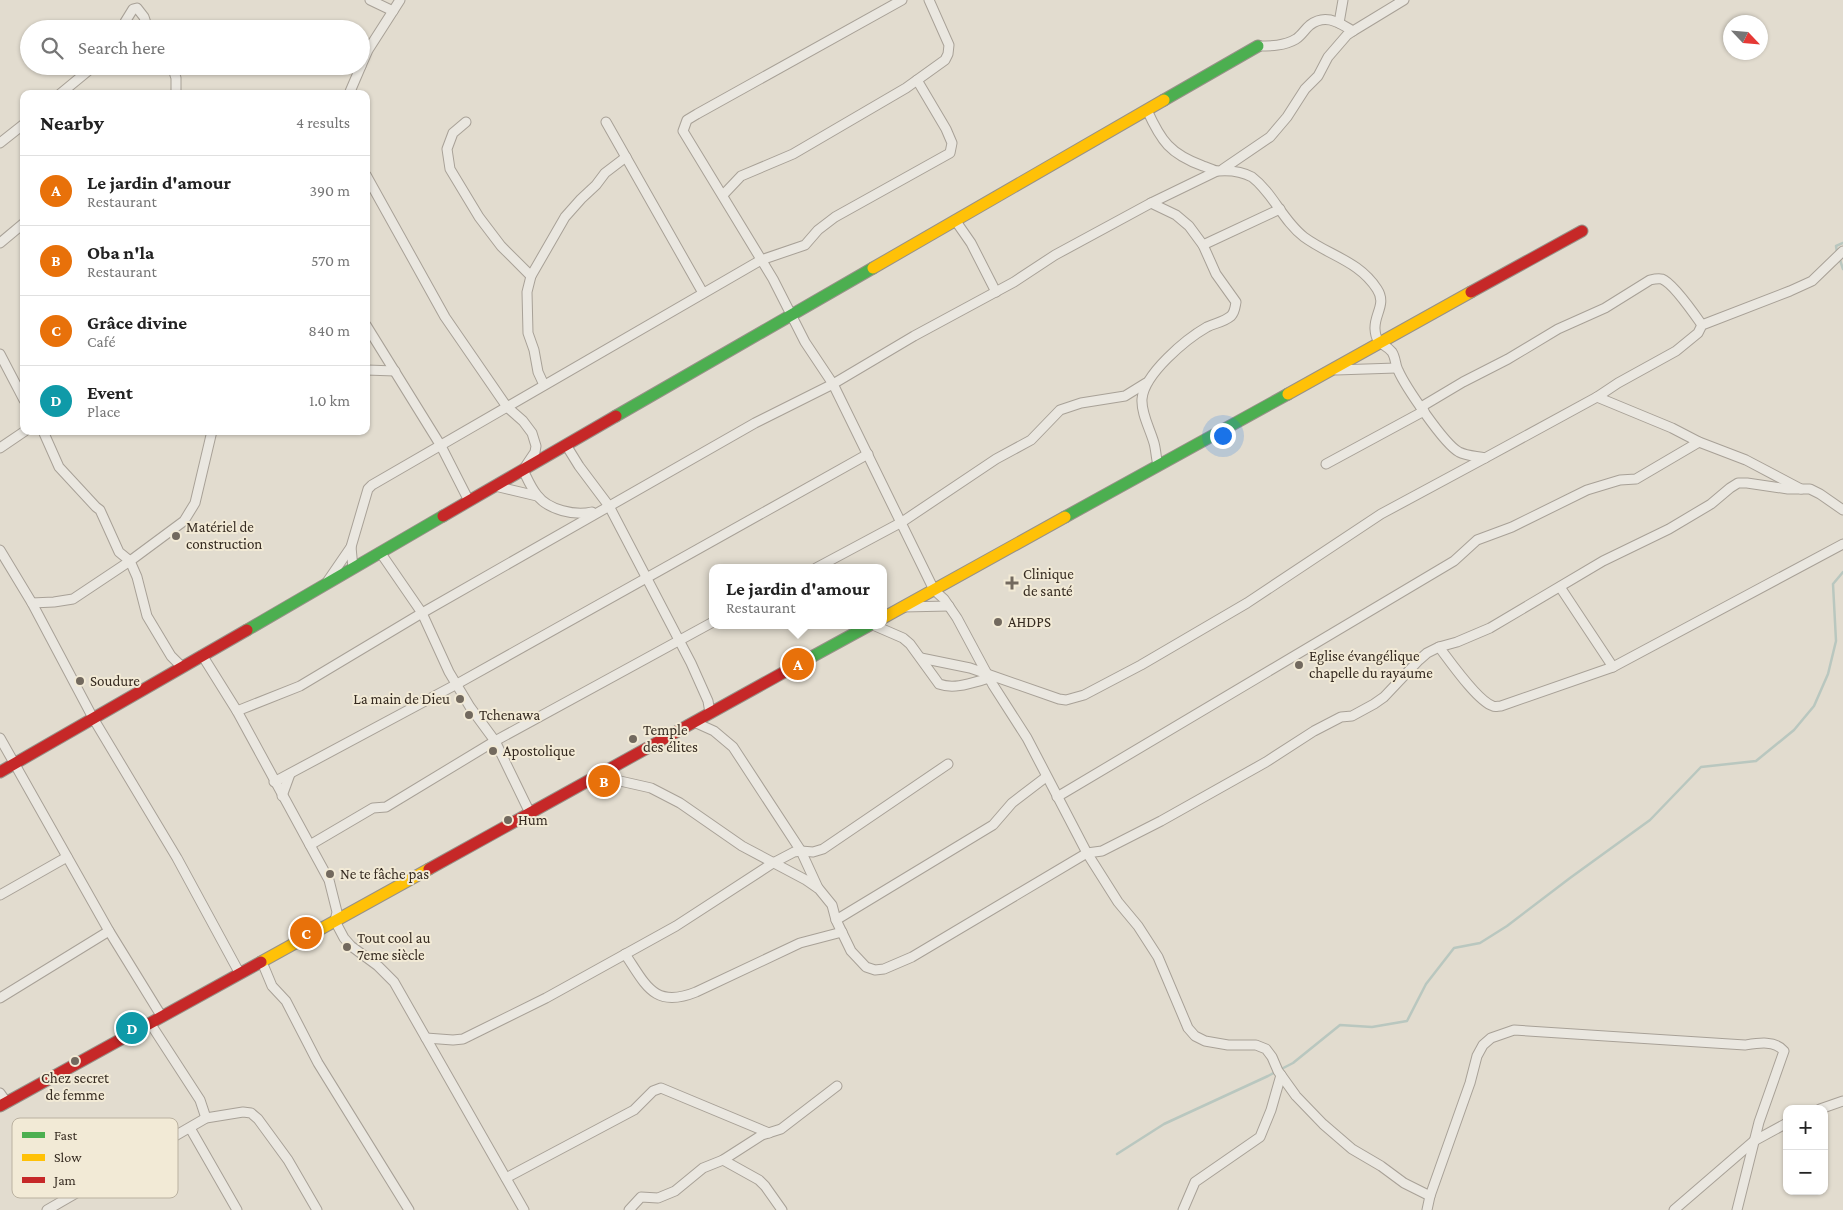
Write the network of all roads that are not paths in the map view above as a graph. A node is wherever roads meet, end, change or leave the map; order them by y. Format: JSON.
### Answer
{"nodes":[{"id":1,"x":370,"y":0,"type":"edge"},
{"id":2,"x":400,"y":0,"type":"edge"},
{"id":3,"x":902,"y":0,"type":"edge"},
{"id":4,"x":929,"y":0,"type":"edge"},
{"id":5,"x":1343,"y":0,"type":"edge"},
{"id":6,"x":1404,"y":0,"type":"edge"},
{"id":7,"x":393,"y":11,"type":"junction"},
{"id":8,"x":126,"y":20,"type":"edge"},
{"id":9,"x":145,"y":20,"type":"edge"},
{"id":10,"x":1339,"y":23,"type":"junction"},
{"id":11,"x":1353,"y":32,"type":"junction"},
{"id":12,"x":1258,"y":46,"type":"joint"},
{"id":13,"x":370,"y":47,"type":"edge"},
{"id":14,"x":83,"y":75,"type":"edge"},
{"id":15,"x":175,"y":75,"type":"edge"},
{"id":16,"x":357,"y":75,"type":"edge"},
{"id":17,"x":917,"y":80,"type":"junction"},
{"id":18,"x":65,"y":90,"type":"edge"},
{"id":19,"x":176,"y":90,"type":"edge"},
{"id":20,"x":351,"y":90,"type":"edge"},
{"id":21,"x":1147,"y":110,"type":"junction"},
{"id":22,"x":466,"y":122,"type":"dead end"},
{"id":23,"x":606,"y":122,"type":"dead end"},
{"id":24,"x":20,"y":127,"type":"edge"},
{"id":25,"x":0,"y":143,"type":"edge"},
{"id":26,"x":626,"y":157,"type":"junction"},
{"id":27,"x":1220,"y":170,"type":"junction"},
{"id":28,"x":370,"y":182,"type":"edge"},
{"id":29,"x":723,"y":195,"type":"junction"},
{"id":30,"x":1151,"y":203,"type":"junction"},
{"id":31,"x":1280,"y":210,"type":"junction"},
{"id":32,"x":955,"y":220,"type":"junction"},
{"id":33,"x":20,"y":226,"type":"edge"},
{"id":34,"x":1582,"y":231,"type":"dead end"},
{"id":35,"x":0,"y":243,"type":"edge"},
{"id":36,"x":1203,"y":245,"type":"junction"},
{"id":37,"x":1843,"y":251,"type":"edge"},
{"id":38,"x":761,"y":260,"type":"junction"},
{"id":39,"x":531,"y":276,"type":"junction"},
{"id":40,"x":996,"y":292,"type":"junction"},
{"id":41,"x":703,"y":293,"type":"junction"},
{"id":42,"x":790,"y":316,"type":"junction"},
{"id":43,"x":1702,"y":325,"type":"junction"},
{"id":44,"x":370,"y":331,"type":"edge"},
{"id":45,"x":1379,"y":343,"type":"junction"},
{"id":46,"x":0,"y":354,"type":"edge"},
{"id":47,"x":1396,"y":368,"type":"junction"},
{"id":48,"x":370,"y":370,"type":"edge"},
{"id":49,"x":1330,"y":370,"type":"junction"},
{"id":50,"x":395,"y":371,"type":"junction"},
{"id":51,"x":1146,"y":383,"type":"junction"},
{"id":52,"x":833,"y":384,"type":"junction"},
{"id":53,"x":544,"y":385,"type":"junction"},
{"id":54,"x":20,"y":392,"type":"edge"},
{"id":55,"x":1597,"y":397,"type":"junction"},
{"id":56,"x":506,"y":407,"type":"junction"},
{"id":57,"x":1422,"y":409,"type":"junction"},
{"id":58,"x":20,"y":434,"type":"edge"},
{"id":59,"x":45,"y":435,"type":"edge"},
{"id":60,"x":211,"y":435,"type":"edge"},
{"id":61,"x":1699,"y":442,"type":"junction"},
{"id":62,"x":566,"y":445,"type":"junction"},
{"id":63,"x":441,"y":446,"type":"junction"},
{"id":64,"x":0,"y":448,"type":"edge"},
{"id":65,"x":868,"y":454,"type":"junction"},
{"id":66,"x":1485,"y":458,"type":"junction"},
{"id":67,"x":1326,"y":464,"type":"dead end"},
{"id":68,"x":1158,"y":465,"type":"junction"},
{"id":69,"x":522,"y":470,"type":"junction"},
{"id":70,"x":495,"y":486,"type":"junction"},
{"id":71,"x":1801,"y":489,"type":"junction"},
{"id":72,"x":537,"y":496,"type":"junction"},
{"id":73,"x":468,"y":501,"type":"junction"},
{"id":74,"x":605,"y":508,"type":"junction"},
{"id":75,"x":1843,"y":510,"type":"edge"},
{"id":76,"x":902,"y":522,"type":"junction"},
{"id":77,"x":1843,"y":544,"type":"edge"},
{"id":78,"x":351,"y":547,"type":"junction"},
{"id":79,"x":0,"y":550,"type":"edge"},
{"id":80,"x":380,"y":552,"type":"junction"},
{"id":81,"x":130,"y":561,"type":"junction"},
{"id":82,"x":823,"y":564,"type":"edge"},
{"id":83,"x":353,"y":568,"type":"junction"},
{"id":84,"x":647,"y":577,"type":"junction"},
{"id":85,"x":325,"y":584,"type":"junction"},
{"id":86,"x":1560,"y":587,"type":"junction"},
{"id":87,"x":934,"y":590,"type":"junction"},
{"id":88,"x":32,"y":603,"type":"junction"},
{"id":89,"x":949,"y":606,"type":"junction"},
{"id":90,"x":902,"y":607,"type":"junction"},
{"id":91,"x":422,"y":613,"type":"junction"},
{"id":92,"x":887,"y":616,"type":"edge"},
{"id":93,"x":709,"y":624,"type":"edge"},
{"id":94,"x":864,"y":629,"type":"edge"},
{"id":95,"x":881,"y":629,"type":"edge"},
{"id":96,"x":679,"y":640,"type":"junction"},
{"id":97,"x":1439,"y":647,"type":"junction"},
{"id":98,"x":202,"y":655,"type":"junction"},
{"id":99,"x":921,"y":658,"type":"junction"},
{"id":100,"x":182,"y":667,"type":"junction"},
{"id":101,"x":1613,"y":667,"type":"junction"},
{"id":102,"x":989,"y":676,"type":"junction"},
{"id":103,"x":457,"y":684,"type":"junction"},
{"id":104,"x":236,"y":711,"type":"junction"},
{"id":105,"x":710,"y":714,"type":"junction"},
{"id":106,"x":93,"y":718,"type":"junction"},
{"id":107,"x":694,"y":722,"type":"junction"},
{"id":108,"x":0,"y":738,"type":"edge"},
{"id":109,"x":496,"y":741,"type":"junction"},
{"id":110,"x":14,"y":764,"type":"junction"},
{"id":111,"x":948,"y":764,"type":"dead end"},
{"id":112,"x":0,"y":772,"type":"edge"},
{"id":113,"x":290,"y":774,"type":"junction"},
{"id":114,"x":598,"y":776,"type":"junction"},
{"id":115,"x":1046,"y":777,"type":"junction"},
{"id":116,"x":274,"y":782,"type":"junction"},
{"id":117,"x":282,"y":796,"type":"junction"},
{"id":118,"x":1057,"y":797,"type":"junction"},
{"id":119,"x":530,"y":813,"type":"junction"},
{"id":120,"x":310,"y":845,"type":"junction"},
{"id":121,"x":801,"y":851,"type":"junction"},
{"id":122,"x":1087,"y":853,"type":"junction"},
{"id":123,"x":67,"y":858,"type":"junction"},
{"id":124,"x":773,"y":863,"type":"junction"},
{"id":125,"x":818,"y":889,"type":"junction"},
{"id":126,"x":0,"y":895,"type":"edge"},
{"id":127,"x":836,"y":920,"type":"junction"},
{"id":128,"x":335,"y":921,"type":"junction"},
{"id":129,"x":109,"y":931,"type":"junction"},
{"id":130,"x":842,"y":932,"type":"junction"},
{"id":131,"x":626,"y":954,"type":"junction"},
{"id":132,"x":262,"y":962,"type":"junction"},
{"id":133,"x":240,"y":974,"type":"junction"},
{"id":134,"x":0,"y":998,"type":"edge"},
{"id":135,"x":162,"y":1017,"type":"junction"},
{"id":136,"x":150,"y":1023,"type":"junction"},
{"id":137,"x":426,"y":1038,"type":"junction"},
{"id":138,"x":1281,"y":1075,"type":"junction"},
{"id":139,"x":837,"y":1086,"type":"dead end"},
{"id":140,"x":0,"y":1092,"type":"edge"},
{"id":141,"x":1843,"y":1101,"type":"edge"},
{"id":142,"x":3,"y":1105,"type":"edge"},
{"id":143,"x":1828,"y":1106,"type":"edge"},
{"id":144,"x":206,"y":1118,"type":"junction"},
{"id":145,"x":1783,"y":1125,"type":"edge"},
{"id":146,"x":190,"y":1128,"type":"junction"},
{"id":147,"x":769,"y":1133,"type":"junction"},
{"id":148,"x":178,"y":1135,"type":"edge"},
{"id":149,"x":1754,"y":1141,"type":"junction"},
{"id":150,"x":723,"y":1160,"type":"junction"},
{"id":151,"x":506,"y":1178,"type":"junction"},
{"id":152,"x":1430,"y":1196,"type":"junction"},
{"id":153,"x":68,"y":1198,"type":"edge"},
{"id":154,"x":47,"y":1210,"type":"edge"},
{"id":155,"x":237,"y":1210,"type":"edge"},
{"id":156,"x":318,"y":1210,"type":"edge"},
{"id":157,"x":409,"y":1210,"type":"edge"},
{"id":158,"x":524,"y":1210,"type":"edge"},
{"id":159,"x":629,"y":1210,"type":"edge"},
{"id":160,"x":782,"y":1210,"type":"edge"},
{"id":161,"x":1182,"y":1210,"type":"edge"},
{"id":162,"x":1427,"y":1210,"type":"edge"},
{"id":163,"x":1674,"y":1210,"type":"edge"},
{"id":164,"x":1737,"y":1210,"type":"edge"}],
"edges":[{"from":1,"to":7,"type":"street"},
{"from":2,"to":7,"type":"street"},
{"from":3,"to":29,"type":"street"},
{"from":4,"to":17,"type":"street"},
{"from":5,"to":10,"type":"street"},
{"from":6,"to":11,"type":"street"},
{"from":7,"to":13,"type":"street"},
{"from":8,"to":9,"type":"street"},
{"from":10,"to":11,"type":"street"},
{"from":10,"to":12,"type":"street"},
{"from":11,"to":27,"type":"street"},
{"from":12,"to":21,"type":"street"},
{"from":14,"to":18,"type":"street"},
{"from":15,"to":19,"type":"street"},
{"from":16,"to":20,"type":"street"},
{"from":17,"to":29,"type":"street"},
{"from":17,"to":38,"type":"street"},
{"from":21,"to":27,"type":"street"},
{"from":21,"to":32,"type":"street"},
{"from":22,"to":39,"type":"street"},
{"from":23,"to":26,"type":"street"},
{"from":24,"to":25,"type":"street"},
{"from":26,"to":39,"type":"street"},
{"from":26,"to":41,"type":"street"},
{"from":27,"to":30,"type":"street"},
{"from":27,"to":31,"type":"street"},
{"from":28,"to":56,"type":"street"},
{"from":29,"to":38,"type":"street"},
{"from":30,"to":36,"type":"street"},
{"from":30,"to":40,"type":"street"},
{"from":31,"to":36,"type":"street"},
{"from":31,"to":45,"type":"street"},
{"from":32,"to":40,"type":"street"},
{"from":32,"to":42,"type":"street"},
{"from":33,"to":35,"type":"street"},
{"from":34,"to":45,"type":"street"},
{"from":36,"to":51,"type":"street"},
{"from":37,"to":43,"type":"street"},
{"from":38,"to":41,"type":"street"},
{"from":38,"to":42,"type":"street"},
{"from":39,"to":53,"type":"street"},
{"from":40,"to":52,"type":"street"},
{"from":41,"to":53,"type":"street"},
{"from":42,"to":52,"type":"street"},
{"from":42,"to":62,"type":"street"},
{"from":43,"to":55,"type":"street"},
{"from":43,"to":57,"type":"street"},
{"from":44,"to":50,"type":"street"},
{"from":45,"to":47,"type":"street"},
{"from":45,"to":49,"type":"street"},
{"from":46,"to":54,"type":"street"},
{"from":47,"to":49,"type":"street"},
{"from":47,"to":57,"type":"street"},
{"from":48,"to":50,"type":"street"},
{"from":49,"to":68,"type":"street"},
{"from":50,"to":63,"type":"street"},
{"from":51,"to":68,"type":"street"},
{"from":51,"to":76,"type":"street"},
{"from":52,"to":65,"type":"street"},
{"from":52,"to":74,"type":"street"},
{"from":53,"to":56,"type":"street"},
{"from":55,"to":61,"type":"street"},
{"from":55,"to":66,"type":"street"},
{"from":56,"to":63,"type":"street"},
{"from":56,"to":69,"type":"street"},
{"from":57,"to":66,"type":"street"},
{"from":57,"to":67,"type":"street"},
{"from":58,"to":64,"type":"street"},
{"from":59,"to":81,"type":"street"},
{"from":60,"to":81,"type":"street"},
{"from":61,"to":71,"type":"street"},
{"from":61,"to":118,"type":"street"},
{"from":62,"to":69,"type":"street"},
{"from":62,"to":74,"type":"street"},
{"from":63,"to":73,"type":"street"},
{"from":63,"to":78,"type":"street"},
{"from":65,"to":76,"type":"street"},
{"from":65,"to":84,"type":"street"},
{"from":66,"to":102,"type":"street"},
{"from":68,"to":87,"type":"street"},
{"from":69,"to":70,"type":"street"},
{"from":69,"to":72,"type":"street"},
{"from":70,"to":72,"type":"street"},
{"from":70,"to":73,"type":"street"},
{"from":71,"to":75,"type":"street"},
{"from":71,"to":86,"type":"street"},
{"from":72,"to":74,"type":"street"},
{"from":73,"to":80,"type":"street"},
{"from":74,"to":84,"type":"street"},
{"from":74,"to":91,"type":"street"},
{"from":76,"to":82,"type":"street"},
{"from":76,"to":87,"type":"street"},
{"from":77,"to":101,"type":"street"},
{"from":78,"to":83,"type":"street"},
{"from":78,"to":85,"type":"street"},
{"from":79,"to":88,"type":"street"},
{"from":80,"to":83,"type":"street"},
{"from":80,"to":91,"type":"street"},
{"from":81,"to":88,"type":"street"},
{"from":81,"to":100,"type":"street"},
{"from":83,"to":85,"type":"street"},
{"from":84,"to":96,"type":"street"},
{"from":84,"to":103,"type":"street"},
{"from":85,"to":98,"type":"street"},
{"from":86,"to":97,"type":"street"},
{"from":86,"to":101,"type":"street"},
{"from":87,"to":89,"type":"street"},
{"from":87,"to":90,"type":"street"},
{"from":88,"to":106,"type":"street"},
{"from":89,"to":90,"type":"street"},
{"from":89,"to":102,"type":"street"},
{"from":90,"to":92,"type":"street"},
{"from":91,"to":103,"type":"street"},
{"from":91,"to":104,"type":"street"},
{"from":93,"to":96,"type":"street"},
{"from":94,"to":105,"type":"street"},
{"from":95,"to":99,"type":"street"},
{"from":96,"to":105,"type":"street"},
{"from":96,"to":109,"type":"street"},
{"from":97,"to":101,"type":"street"},
{"from":97,"to":122,"type":"street"},
{"from":98,"to":100,"type":"street"},
{"from":98,"to":104,"type":"street"},
{"from":99,"to":102,"type":"street"},
{"from":99,"to":102,"type":"street"},
{"from":100,"to":106,"type":"street"},
{"from":102,"to":115,"type":"street"},
{"from":103,"to":109,"type":"street"},
{"from":103,"to":113,"type":"street"},
{"from":104,"to":116,"type":"street"},
{"from":105,"to":107,"type":"street"},
{"from":106,"to":110,"type":"street"},
{"from":106,"to":133,"type":"street"},
{"from":107,"to":114,"type":"street"},
{"from":107,"to":121,"type":"street"},
{"from":108,"to":110,"type":"street"},
{"from":109,"to":119,"type":"street"},
{"from":109,"to":120,"type":"street"},
{"from":110,"to":112,"type":"street"},
{"from":110,"to":123,"type":"street"},
{"from":111,"to":121,"type":"street"},
{"from":113,"to":116,"type":"street"},
{"from":113,"to":117,"type":"street"},
{"from":114,"to":119,"type":"street"},
{"from":114,"to":124,"type":"street"},
{"from":115,"to":118,"type":"street"},
{"from":115,"to":127,"type":"street"},
{"from":116,"to":117,"type":"street"},
{"from":117,"to":120,"type":"street"},
{"from":118,"to":122,"type":"street"},
{"from":119,"to":128,"type":"street"},
{"from":120,"to":128,"type":"street"},
{"from":121,"to":124,"type":"street"},
{"from":121,"to":125,"type":"street"},
{"from":122,"to":130,"type":"street"},
{"from":122,"to":138,"type":"street"},
{"from":123,"to":126,"type":"street"},
{"from":123,"to":129,"type":"street"},
{"from":124,"to":125,"type":"street"},
{"from":124,"to":131,"type":"street"},
{"from":125,"to":127,"type":"street"},
{"from":127,"to":130,"type":"street"},
{"from":128,"to":132,"type":"street"},
{"from":128,"to":137,"type":"street"},
{"from":129,"to":134,"type":"street"},
{"from":129,"to":135,"type":"street"},
{"from":130,"to":131,"type":"street"},
{"from":131,"to":137,"type":"street"},
{"from":132,"to":133,"type":"street"},
{"from":132,"to":157,"type":"street"},
{"from":133,"to":135,"type":"street"},
{"from":135,"to":136,"type":"street"},
{"from":136,"to":142,"type":"street"},
{"from":136,"to":144,"type":"street"},
{"from":137,"to":151,"type":"street"},
{"from":138,"to":152,"type":"street"},
{"from":138,"to":161,"type":"street"},
{"from":139,"to":147,"type":"street"},
{"from":140,"to":142,"type":"street"},
{"from":141,"to":143,"type":"street"},
{"from":144,"to":146,"type":"street"},
{"from":144,"to":156,"type":"street"},
{"from":145,"to":149,"type":"street"},
{"from":146,"to":148,"type":"street"},
{"from":146,"to":155,"type":"street"},
{"from":147,"to":150,"type":"street"},
{"from":147,"to":151,"type":"street"},
{"from":149,"to":152,"type":"street"},
{"from":149,"to":163,"type":"street"},
{"from":149,"to":164,"type":"street"},
{"from":150,"to":159,"type":"street"},
{"from":150,"to":160,"type":"street"},
{"from":151,"to":158,"type":"street"},
{"from":152,"to":162,"type":"street"},
{"from":153,"to":154,"type":"street"}]}
